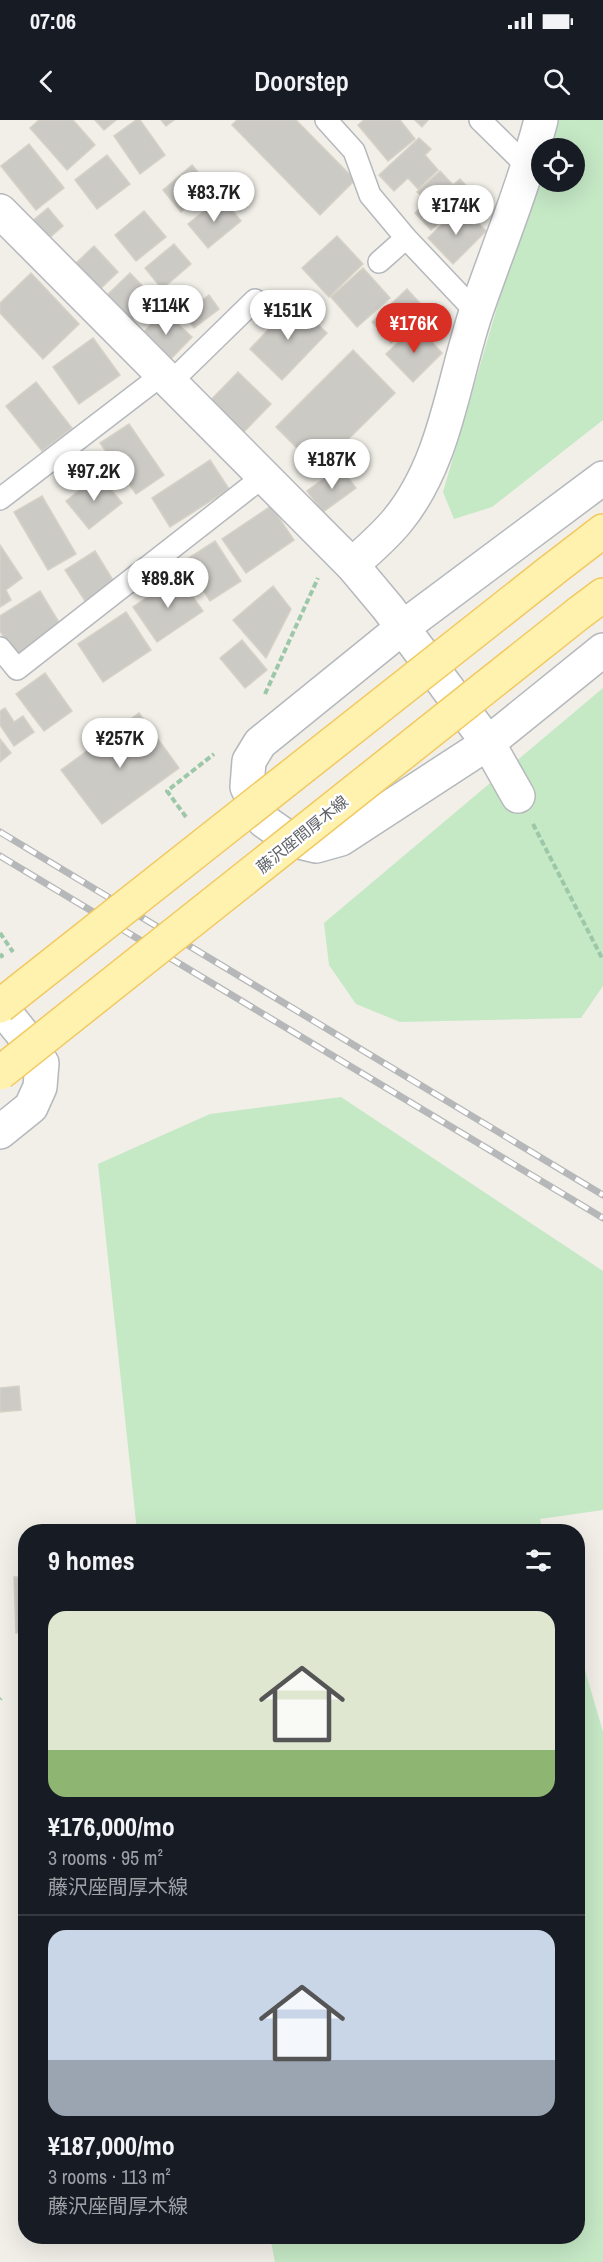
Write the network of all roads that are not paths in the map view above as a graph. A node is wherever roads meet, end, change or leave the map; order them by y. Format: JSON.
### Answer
{"nodes":[{"id":1,"x":480,"y":120,"type":"edge"},
{"id":2,"x":542,"y":120,"type":"edge"},
{"id":3,"x":332,"y":122,"type":"edge"},
{"id":4,"x":529,"y":168,"type":"junction"},
{"id":5,"x":0,"y":211,"type":"edge"},
{"id":6,"x":406,"y":238,"type":"junction"},
{"id":7,"x":379,"y":262,"type":"dead end"},
{"id":8,"x":255,"y":300,"type":"dead end"},
{"id":9,"x":476,"y":312,"type":"junction"},
{"id":10,"x":167,"y":378,"type":"junction"},
{"id":11,"x":264,"y":476,"type":"junction"},
{"id":12,"x":603,"y":478,"type":"edge"},
{"id":13,"x":0,"y":499,"type":"edge"},
{"id":14,"x":603,"y":531,"type":"edge"},
{"id":15,"x":352,"y":565,"type":"junction"},
{"id":16,"x":591,"y":604,"type":"edge"},
{"id":17,"x":402,"y":628,"type":"junction"},
{"id":18,"x":0,"y":648,"type":"edge"},
{"id":19,"x":603,"y":650,"type":"edge"},
{"id":20,"x":488,"y":743,"type":"junction"},
{"id":21,"x":518,"y":796,"type":"road end"},
{"id":22,"x":0,"y":1006,"type":"edge"},
{"id":23,"x":0,"y":1073,"type":"edge"},
{"id":24,"x":0,"y":1132,"type":"edge"}],
"edges":[{"from":1,"to":4,"type":"lane"},
{"from":2,"to":4,"type":"street"},
{"from":3,"to":6,"type":"lane"},
{"from":4,"to":9,"type":"street"},
{"from":5,"to":10,"type":"street"},
{"from":6,"to":7,"type":"lane"},
{"from":6,"to":9,"type":"lane"},
{"from":8,"to":10,"type":"lane"},
{"from":9,"to":15,"type":"street"},
{"from":10,"to":11,"type":"street"},
{"from":10,"to":13,"type":"lane"},
{"from":11,"to":15,"type":"street"},
{"from":11,"to":18,"type":"lane"},
{"from":12,"to":17,"type":"street"},
{"from":14,"to":22,"type":"main road","bridge":true},
{"from":15,"to":17,"type":"street"},
{"from":16,"to":23,"type":"main road","name":"藤沢座間厚木線","bridge":true},
{"from":17,"to":20,"type":"street"},
{"from":17,"to":20,"type":"street"},
{"from":19,"to":20,"type":"street"},
{"from":20,"to":21,"type":"street"},
{"from":22,"to":24,"type":"street"}]}
